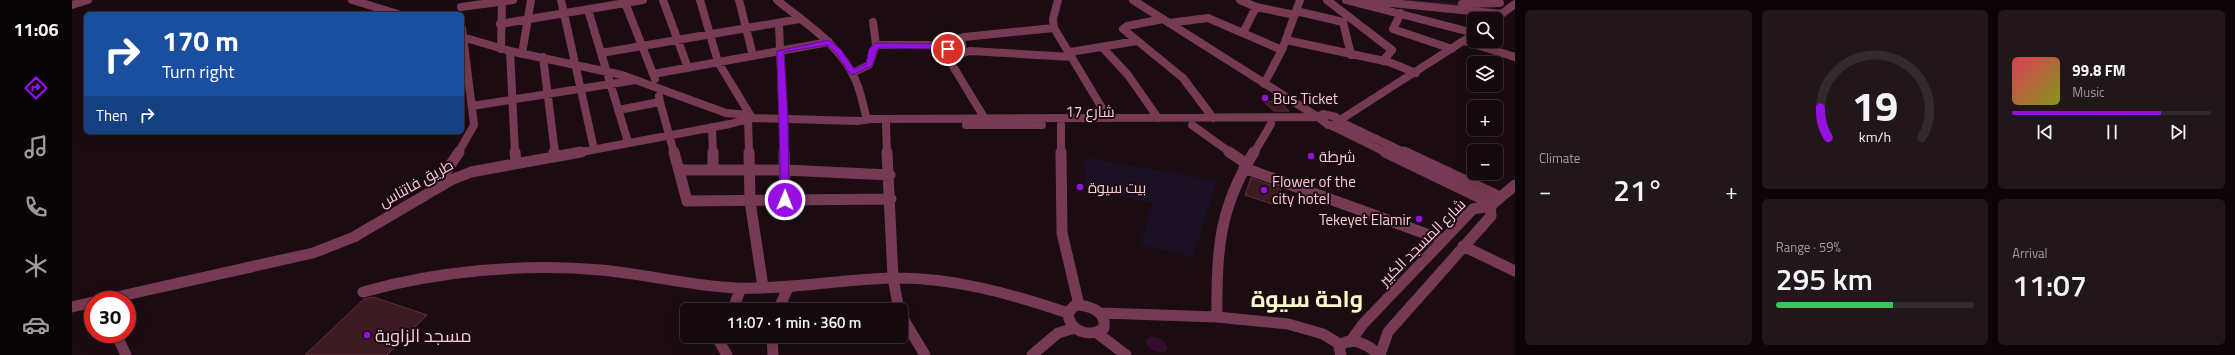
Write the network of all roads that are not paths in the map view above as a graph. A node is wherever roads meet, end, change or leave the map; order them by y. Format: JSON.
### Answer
{"nodes":[{"id":1,"x":88,"y":0,"type":"edge"},
{"id":2,"x":352,"y":0,"type":"edge"},
{"id":3,"x":513,"y":0,"type":"edge"},
{"id":4,"x":531,"y":0,"type":"edge"},
{"id":5,"x":561,"y":0,"type":"edge"},
{"id":6,"x":643,"y":0,"type":"edge"},
{"id":7,"x":663,"y":0,"type":"edge"},
{"id":8,"x":700,"y":0,"type":"edge"},
{"id":9,"x":739,"y":0,"type":"edge"},
{"id":10,"x":777,"y":0,"type":"edge"},
{"id":11,"x":1058,"y":0,"type":"edge"},
{"id":12,"x":1133,"y":0,"type":"edge"},
{"id":13,"x":1240,"y":0,"type":"edge"},
{"id":14,"x":1300,"y":0,"type":"edge"},
{"id":15,"x":1326,"y":0,"type":"edge"},
{"id":16,"x":1346,"y":0,"type":"edge"},
{"id":17,"x":1362,"y":0,"type":"edge"},
{"id":18,"x":1412,"y":0,"type":"edge"},
{"id":19,"x":1492,"y":0,"type":"edge"},
{"id":20,"x":502,"y":1,"type":"edge"},
{"id":21,"x":625,"y":2,"type":"edge"},
{"id":22,"x":1500,"y":3,"type":"junction"},
{"id":23,"x":72,"y":5,"type":"edge"},
{"id":24,"x":1256,"y":6,"type":"junction"},
{"id":25,"x":461,"y":7,"type":"edge"},
{"id":26,"x":1512,"y":8,"type":"edge"},
{"id":27,"x":588,"y":10,"type":"junction"},
{"id":28,"x":391,"y":12,"type":"edge"},
{"id":29,"x":1481,"y":12,"type":"edge"},
{"id":30,"x":1296,"y":13,"type":"junction"},
{"id":31,"x":1401,"y":13,"type":"junction"},
{"id":32,"x":1503,"y":13,"type":"edge"},
{"id":33,"x":563,"y":14,"type":"junction"},
{"id":34,"x":528,"y":20,"type":"junction"},
{"id":35,"x":800,"y":20,"type":"junction"},
{"id":36,"x":1166,"y":21,"type":"junction"},
{"id":37,"x":873,"y":22,"type":"dead end"},
{"id":38,"x":779,"y":23,"type":"junction"},
{"id":39,"x":500,"y":24,"type":"junction"},
{"id":40,"x":746,"y":28,"type":"junction"},
{"id":41,"x":1054,"y":28,"type":"junction"},
{"id":42,"x":1467,"y":31,"type":"edge"},
{"id":43,"x":1243,"y":33,"type":"junction"},
{"id":44,"x":710,"y":34,"type":"junction"},
{"id":45,"x":464,"y":38,"type":"edge"},
{"id":46,"x":1467,"y":39,"type":"edge"},
{"id":47,"x":677,"y":40,"type":"junction"},
{"id":48,"x":1137,"y":40,"type":"junction"},
{"id":49,"x":1286,"y":40,"type":"junction"},
{"id":50,"x":1464,"y":41,"type":"junction"},
{"id":51,"x":829,"y":42,"type":"junction"},
{"id":52,"x":642,"y":46,"type":"junction"},
{"id":53,"x":876,"y":46,"type":"junction"},
{"id":54,"x":1102,"y":47,"type":"junction"},
{"id":55,"x":1452,"y":49,"type":"junction"},
{"id":56,"x":506,"y":50,"type":"junction"},
{"id":57,"x":1282,"y":50,"type":"junction"},
{"id":58,"x":464,"y":51,"type":"edge"},
{"id":59,"x":780,"y":51,"type":"junction"},
{"id":60,"x":601,"y":53,"type":"junction"},
{"id":61,"x":960,"y":53,"type":"junction"},
{"id":62,"x":522,"y":54,"type":"junction"},
{"id":63,"x":1071,"y":54,"type":"junction"},
{"id":64,"x":1351,"y":55,"type":"junction"},
{"id":65,"x":753,"y":56,"type":"junction"},
{"id":66,"x":543,"y":57,"type":"junction"},
{"id":67,"x":1515,"y":57,"type":"edge"},
{"id":68,"x":1383,"y":61,"type":"junction"},
{"id":69,"x":718,"y":62,"type":"junction"},
{"id":70,"x":574,"y":63,"type":"junction"},
{"id":71,"x":688,"y":68,"type":"junction"},
{"id":72,"x":606,"y":70,"type":"junction"},
{"id":73,"x":852,"y":73,"type":"junction"},
{"id":74,"x":1416,"y":73,"type":"junction"},
{"id":75,"x":653,"y":74,"type":"junction"},
{"id":76,"x":637,"y":79,"type":"junction"},
{"id":77,"x":610,"y":84,"type":"junction"},
{"id":78,"x":1264,"y":84,"type":"junction"},
{"id":79,"x":657,"y":87,"type":"junction"},
{"id":80,"x":580,"y":90,"type":"junction"},
{"id":81,"x":547,"y":95,"type":"junction"},
{"id":82,"x":513,"y":100,"type":"junction"},
{"id":83,"x":660,"y":102,"type":"junction"},
{"id":84,"x":472,"y":106,"type":"junction"},
{"id":85,"x":618,"y":110,"type":"junction"},
{"id":86,"x":749,"y":118,"type":"junction"},
{"id":87,"x":985,"y":118,"type":"junction"},
{"id":88,"x":1108,"y":118,"type":"junction"},
{"id":89,"x":1158,"y":118,"type":"junction"},
{"id":90,"x":1214,"y":118,"type":"junction"},
{"id":91,"x":784,"y":119,"type":"junction"},
{"id":92,"x":867,"y":119,"type":"junction"},
{"id":93,"x":857,"y":121,"type":"junction"},
{"id":94,"x":1323,"y":121,"type":"junction"},
{"id":95,"x":1341,"y":121,"type":"junction"},
{"id":96,"x":886,"y":124,"type":"junction"},
{"id":97,"x":1271,"y":124,"type":"junction"},
{"id":98,"x":1061,"y":125,"type":"junction"},
{"id":99,"x":1192,"y":125,"type":"junction"},
{"id":100,"x":712,"y":127,"type":"junction"},
{"id":101,"x":670,"y":135,"type":"junction"},
{"id":102,"x":628,"y":142,"type":"junction"},
{"id":103,"x":594,"y":148,"type":"junction"},
{"id":104,"x":555,"y":156,"type":"junction"},
{"id":105,"x":1413,"y":161,"type":"junction"},
{"id":106,"x":516,"y":163,"type":"junction"},
{"id":107,"x":1246,"y":166,"type":"junction"},
{"id":108,"x":680,"y":170,"type":"junction"},
{"id":109,"x":713,"y":170,"type":"junction"},
{"id":110,"x":748,"y":170,"type":"junction"},
{"id":111,"x":785,"y":170,"type":"junction"},
{"id":112,"x":890,"y":175,"type":"junction"},
{"id":113,"x":1515,"y":185,"type":"edge"},
{"id":114,"x":434,"y":189,"type":"junction"},
{"id":115,"x":891,"y":199,"type":"junction"},
{"id":116,"x":785,"y":200,"type":"junction"},
{"id":117,"x":750,"y":201,"type":"junction"},
{"id":118,"x":1495,"y":202,"type":"junction"},
{"id":119,"x":1443,"y":240,"type":"junction"},
{"id":120,"x":1463,"y":246,"type":"junction"},
{"id":121,"x":1515,"y":270,"type":"edge"},
{"id":122,"x":893,"y":278,"type":"junction"},
{"id":123,"x":789,"y":286,"type":"junction"},
{"id":124,"x":763,"y":287,"type":"junction"},
{"id":125,"x":740,"y":288,"type":"junction"},
{"id":126,"x":363,"y":292,"type":"dead end"},
{"id":127,"x":136,"y":293,"type":"edge"},
{"id":128,"x":735,"y":303,"type":"edge"},
{"id":129,"x":781,"y":303,"type":"edge"},
{"id":130,"x":897,"y":303,"type":"edge"},
{"id":131,"x":84,"y":304,"type":"edge"},
{"id":132,"x":1079,"y":305,"type":"junction"},
{"id":133,"x":72,"y":307,"type":"edge"},
{"id":134,"x":1068,"y":312,"type":"junction"},
{"id":135,"x":1101,"y":313,"type":"junction"},
{"id":136,"x":1217,"y":317,"type":"junction"},
{"id":137,"x":908,"y":327,"type":"edge"},
{"id":138,"x":1076,"y":328,"type":"junction"},
{"id":139,"x":1097,"y":333,"type":"junction"},
{"id":140,"x":120,"y":343,"type":"edge"},
{"id":141,"x":720,"y":343,"type":"edge"},
{"id":142,"x":772,"y":343,"type":"edge"},
{"id":143,"x":1344,"y":347,"type":"edge"},
{"id":144,"x":126,"y":355,"type":"edge"},
{"id":145,"x":727,"y":355,"type":"edge"},
{"id":146,"x":772,"y":355,"type":"edge"},
{"id":147,"x":925,"y":355,"type":"edge"},
{"id":148,"x":1032,"y":355,"type":"edge"},
{"id":149,"x":1126,"y":355,"type":"edge"},
{"id":150,"x":1380,"y":355,"type":"edge"}],
"edges":[{"from":1,"to":23,"type":"street"},
{"from":2,"to":28,"type":"street"},
{"from":3,"to":20,"type":"street"},
{"from":4,"to":34,"type":"street"},
{"from":5,"to":33,"type":"street"},
{"from":6,"to":21,"type":"street"},
{"from":7,"to":47,"type":"street"},
{"from":8,"to":44,"type":"street"},
{"from":9,"to":40,"type":"street"},
{"from":10,"to":35,"type":"street"},
{"from":11,"to":41,"type":"street"},
{"from":12,"to":36,"type":"street"},
{"from":13,"to":24,"type":"street"},
{"from":14,"to":30,"type":"street"},
{"from":15,"to":68,"type":"street"},
{"from":16,"to":31,"type":"street"},
{"from":17,"to":29,"type":"street"},
{"from":18,"to":22,"type":"street"},
{"from":19,"to":22,"type":"street"},
{"from":20,"to":25,"type":"street"},
{"from":20,"to":39,"type":"street"},
{"from":21,"to":27,"type":"street"},
{"from":21,"to":52,"type":"street"},
{"from":22,"to":26,"type":"street"},
{"from":24,"to":30,"type":"street"},
{"from":24,"to":43,"type":"street"},
{"from":26,"to":32,"type":"street"},
{"from":27,"to":33,"type":"street"},
{"from":27,"to":60,"type":"street"},
{"from":30,"to":49,"type":"street"},
{"from":30,"to":64,"type":"street"},
{"from":31,"to":42,"type":"street"},
{"from":31,"to":55,"type":"street"},
{"from":33,"to":34,"type":"street"},
{"from":33,"to":70,"type":"street"},
{"from":34,"to":39,"type":"street"},
{"from":34,"to":62,"type":"street"},
{"from":35,"to":38,"type":"street"},
{"from":35,"to":51,"type":"street"},
{"from":36,"to":43,"type":"street"},
{"from":36,"to":48,"type":"street"},
{"from":36,"to":78,"type":"street"},
{"from":37,"to":53,"type":"street"},
{"from":38,"to":40,"type":"street"},
{"from":38,"to":59,"type":"street"},
{"from":39,"to":56,"type":"street"},
{"from":40,"to":44,"type":"street"},
{"from":40,"to":65,"type":"street"},
{"from":41,"to":61,"type":"street"},
{"from":41,"to":63,"type":"street"},
{"from":43,"to":57,"type":"street"},
{"from":44,"to":47,"type":"street"},
{"from":44,"to":69,"type":"street"},
{"from":45,"to":56,"type":"street"},
{"from":46,"to":50,"type":"street"},
{"from":47,"to":52,"type":"street"},
{"from":47,"to":71,"type":"street"},
{"from":48,"to":54,"type":"street"},
{"from":48,"to":90,"type":"street"},
{"from":49,"to":57,"type":"street"},
{"from":49,"to":64,"type":"street"},
{"from":50,"to":55,"type":"street"},
{"from":50,"to":67,"type":"street"},
{"from":51,"to":59,"type":"street"},
{"from":51,"to":73,"type":"street"},
{"from":52,"to":60,"type":"street"},
{"from":52,"to":75,"type":"street"},
{"from":53,"to":61,"type":"street"},
{"from":53,"to":73,"type":"street"},
{"from":54,"to":63,"type":"street"},
{"from":54,"to":89,"type":"street"},
{"from":55,"to":74,"type":"street"},
{"from":56,"to":62,"type":"street"},
{"from":56,"to":82,"type":"street"},
{"from":57,"to":78,"type":"street"},
{"from":58,"to":84,"type":"street"},
{"from":59,"to":65,"type":"street"},
{"from":59,"to":91,"type":"street"},
{"from":60,"to":72,"type":"street"},
{"from":61,"to":63,"type":"street"},
{"from":61,"to":87,"type":"street"},
{"from":62,"to":66,"type":"street"},
{"from":63,"to":88,"type":"street"},
{"from":64,"to":68,"type":"street"},
{"from":65,"to":69,"type":"street"},
{"from":66,"to":70,"type":"street"},
{"from":66,"to":81,"type":"street"},
{"from":68,"to":74,"type":"street"},
{"from":69,"to":71,"type":"street"},
{"from":69,"to":86,"type":"street"},
{"from":70,"to":72,"type":"street"},
{"from":70,"to":80,"type":"street"},
{"from":71,"to":75,"type":"street"},
{"from":72,"to":76,"type":"street"},
{"from":72,"to":77,"type":"street"},
{"from":73,"to":92,"type":"street"},
{"from":74,"to":95,"type":"street"},
{"from":75,"to":79,"type":"street"},
{"from":76,"to":77,"type":"street"},
{"from":76,"to":79,"type":"street"},
{"from":77,"to":80,"type":"street"},
{"from":77,"to":85,"type":"street"},
{"from":78,"to":94,"type":"street"},
{"from":79,"to":83,"type":"street"},
{"from":79,"to":86,"type":"street"},
{"from":80,"to":81,"type":"street"},
{"from":80,"to":103,"type":"street"},
{"from":81,"to":82,"type":"street"},
{"from":81,"to":104,"type":"street"},
{"from":82,"to":84,"type":"street"},
{"from":82,"to":106,"type":"street"},
{"from":83,"to":85,"type":"street"},
{"from":83,"to":101,"type":"street"},
{"from":84,"to":114,"type":"street"},
{"from":85,"to":102,"type":"street"},
{"from":86,"to":91,"type":"street","name":"شارع 17"},
{"from":86,"to":100,"type":"street","name":"طريق فاتناس"},
{"from":86,"to":110,"type":"street"},
{"from":87,"to":88,"type":"street","name":"شارع 17"},
{"from":87,"to":92,"type":"street","name":"شارع 17"},
{"from":88,"to":89,"type":"street","name":"شارع 17"},
{"from":89,"to":90,"type":"street","name":"شارع 17"},
{"from":90,"to":94,"type":"street","name":"شارع 17"},
{"from":91,"to":93,"type":"street","name":"شارع 17"},
{"from":91,"to":111,"type":"street"},
{"from":92,"to":93,"type":"street","name":"شارع 17"},
{"from":93,"to":96,"type":"street","name":"شارع 17"},
{"from":94,"to":95,"type":"street"},
{"from":94,"to":95,"type":"street"},
{"from":94,"to":97,"type":"street","name":"شارع 17"},
{"from":94,"to":105,"type":"street"},
{"from":95,"to":105,"type":"street"},
{"from":96,"to":98,"type":"street","name":"شارع 17"},
{"from":96,"to":112,"type":"street"},
{"from":97,"to":99,"type":"street","name":"شارع 17"},
{"from":97,"to":107,"type":"street"},
{"from":98,"to":99,"type":"street","name":"شارع 17"},
{"from":98,"to":132,"type":"street"},
{"from":99,"to":107,"type":"street"},
{"from":100,"to":101,"type":"street","name":"طريق فاتناس"},
{"from":100,"to":109,"type":"street"},
{"from":101,"to":102,"type":"street","name":"طريق فاتناس"},
{"from":101,"to":108,"type":"street"},
{"from":102,"to":103,"type":"street","name":"طريق فاتناس"},
{"from":103,"to":104,"type":"street","name":"طريق فاتناس"},
{"from":104,"to":106,"type":"street","name":"طريق فاتناس"},
{"from":105,"to":118,"type":"street"},
{"from":106,"to":114,"type":"street","name":"طريق فاتناس"},
{"from":107,"to":119,"type":"street"},
{"from":107,"to":136,"type":"street"},
{"from":108,"to":109,"type":"street"},
{"from":108,"to":117,"type":"street"},
{"from":109,"to":110,"type":"street"},
{"from":110,"to":111,"type":"street"},
{"from":110,"to":117,"type":"street"},
{"from":111,"to":112,"type":"street"},
{"from":111,"to":116,"type":"street"},
{"from":112,"to":115,"type":"street"},
{"from":113,"to":118,"type":"street"},
{"from":114,"to":127,"type":"street","name":"طريق فاتناس"},
{"from":115,"to":116,"type":"street"},
{"from":115,"to":122,"type":"street"},
{"from":116,"to":117,"type":"street"},
{"from":117,"to":124,"type":"street"},
{"from":118,"to":119,"type":"street","name":"شارع المسجد الكبير"},
{"from":118,"to":120,"type":"street","name":"شارع المسجد الكبير"},
{"from":119,"to":143,"type":"street","name":"شارع المسجد الكبير"},
{"from":120,"to":121,"type":"street"},
{"from":120,"to":150,"type":"street","name":"شارع المسجد الكبير"},
{"from":122,"to":123,"type":"street"},
{"from":122,"to":130,"type":"street"},
{"from":122,"to":134,"type":"street"},
{"from":123,"to":124,"type":"street"},
{"from":123,"to":129,"type":"street"},
{"from":124,"to":125,"type":"street"},
{"from":125,"to":126,"type":"street"},
{"from":125,"to":128,"type":"street"},
{"from":131,"to":133,"type":"street"},
{"from":132,"to":134,"type":"street"},
{"from":132,"to":135,"type":"street"},
{"from":134,"to":138,"type":"street"},
{"from":135,"to":136,"type":"street"},
{"from":135,"to":139,"type":"street"},
{"from":136,"to":143,"type":"street"},
{"from":137,"to":147,"type":"street"},
{"from":138,"to":139,"type":"street"},
{"from":138,"to":148,"type":"street"},
{"from":139,"to":149,"type":"street"},
{"from":140,"to":144,"type":"street"},
{"from":141,"to":145,"type":"street"},
{"from":142,"to":146,"type":"street"},
{"from":143,"to":150,"type":"street"}]}
